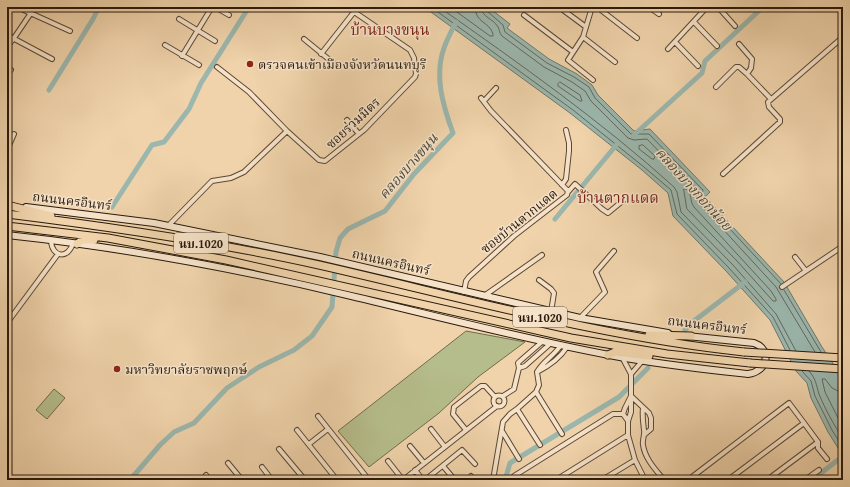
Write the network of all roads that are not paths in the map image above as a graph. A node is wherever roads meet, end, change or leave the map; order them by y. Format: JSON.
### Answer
{"nodes":[{"id":1,"x":17,"y":7,"type":"edge"},
{"id":2,"x":35,"y":7,"type":"edge"},
{"id":3,"x":212,"y":7,"type":"edge"},
{"id":4,"x":215,"y":7,"type":"edge"},
{"id":5,"x":347,"y":7,"type":"edge"},
{"id":6,"x":559,"y":7,"type":"edge"},
{"id":7,"x":592,"y":7,"type":"edge"},
{"id":8,"x":597,"y":7,"type":"edge"},
{"id":9,"x":649,"y":7,"type":"edge"},
{"id":10,"x":718,"y":7,"type":"edge"},
{"id":11,"x":704,"y":8,"type":"edge"},
{"id":12,"x":354,"y":12,"type":"junction"},
{"id":13,"x":31,"y":13,"type":"junction"},
{"id":14,"x":659,"y":14,"type":"dead end"},
{"id":15,"x":229,"y":15,"type":"dead end"},
{"id":16,"x":524,"y":15,"type":"dead end"},
{"id":17,"x":179,"y":19,"type":"dead end"},
{"id":18,"x":694,"y":22,"type":"junction"},
{"id":19,"x":735,"y":26,"type":"dead end"},
{"id":20,"x":586,"y":27,"type":"junction"},
{"id":21,"x":70,"y":31,"type":"dead end"},
{"id":22,"x":198,"y":31,"type":"junction"},
{"id":23,"x":7,"y":35,"type":"edge"},
{"id":24,"x":583,"y":37,"type":"junction"},
{"id":25,"x":843,"y":37,"type":"edge"},
{"id":26,"x":14,"y":38,"type":"junction"},
{"id":27,"x":637,"y":38,"type":"dead end"},
{"id":28,"x":304,"y":39,"type":"dead end"},
{"id":29,"x":215,"y":41,"type":"dead end"},
{"id":30,"x":675,"y":42,"type":"junction"},
{"id":31,"x":739,"y":44,"type":"dead end"},
{"id":32,"x":165,"y":45,"type":"dead end"},
{"id":33,"x":717,"y":46,"type":"dead end"},
{"id":34,"x":7,"y":47,"type":"edge"},
{"id":35,"x":668,"y":49,"type":"dead end"},
{"id":36,"x":573,"y":52,"type":"junction"},
{"id":37,"x":321,"y":54,"type":"junction"},
{"id":38,"x":182,"y":56,"type":"junction"},
{"id":39,"x":52,"y":59,"type":"dead end"},
{"id":40,"x":615,"y":62,"type":"dead end"},
{"id":41,"x":199,"y":65,"type":"dead end"},
{"id":42,"x":337,"y":66,"type":"dead end"},
{"id":43,"x":698,"y":66,"type":"dead end"},
{"id":44,"x":217,"y":67,"type":"dead end"},
{"id":45,"x":747,"y":74,"type":"junction"},
{"id":46,"x":593,"y":80,"type":"dead end"},
{"id":47,"x":716,"y":87,"type":"dead end"},
{"id":48,"x":496,"y":88,"type":"dead end"},
{"id":49,"x":770,"y":98,"type":"junction"},
{"id":50,"x":347,"y":120,"type":"dead end"},
{"id":51,"x":566,"y":130,"type":"dead end"},
{"id":52,"x":286,"y":131,"type":"junction"},
{"id":53,"x":14,"y":134,"type":"dead end"},
{"id":54,"x":359,"y":134,"type":"junction"},
{"id":55,"x":7,"y":150,"type":"edge"},
{"id":56,"x":722,"y":174,"type":"dead end"},
{"id":57,"x":562,"y":184,"type":"junction"},
{"id":58,"x":568,"y":192,"type":"junction"},
{"id":59,"x":624,"y":199,"type":"dead end"},
{"id":60,"x":7,"y":205,"type":"edge"},
{"id":61,"x":7,"y":214,"type":"edge"},
{"id":62,"x":72,"y":222,"type":"junction"},
{"id":63,"x":7,"y":226,"type":"edge"},
{"id":64,"x":168,"y":226,"type":"junction"},
{"id":65,"x":7,"y":235,"type":"edge"},
{"id":66,"x":108,"y":238,"type":"junction"},
{"id":67,"x":51,"y":241,"type":"junction"},
{"id":68,"x":75,"y":244,"type":"junction"},
{"id":69,"x":843,"y":246,"type":"edge"},
{"id":70,"x":614,"y":251,"type":"dead end"},
{"id":71,"x":58,"y":254,"type":"junction"},
{"id":72,"x":542,"y":255,"type":"dead end"},
{"id":73,"x":794,"y":257,"type":"dead end"},
{"id":74,"x":806,"y":271,"type":"junction"},
{"id":75,"x":539,"y":280,"type":"dead end"},
{"id":76,"x":782,"y":288,"type":"dead end"},
{"id":77,"x":338,"y":289,"type":"junction"},
{"id":78,"x":464,"y":292,"type":"junction"},
{"id":79,"x":484,"y":296,"type":"junction"},
{"id":80,"x":551,"y":312,"type":"junction"},
{"id":81,"x":580,"y":318,"type":"junction"},
{"id":82,"x":7,"y":323,"type":"edge"},
{"id":83,"x":633,"y":336,"type":"junction"},
{"id":84,"x":692,"y":336,"type":"junction"},
{"id":85,"x":543,"y":341,"type":"junction"},
{"id":86,"x":551,"y":343,"type":"junction"},
{"id":87,"x":564,"y":346,"type":"junction"},
{"id":88,"x":667,"y":354,"type":"junction"},
{"id":89,"x":608,"y":355,"type":"junction"},
{"id":90,"x":622,"y":357,"type":"junction"},
{"id":91,"x":843,"y":358,"type":"edge"},
{"id":92,"x":643,"y":360,"type":"junction"},
{"id":93,"x":518,"y":368,"type":"junction"},
{"id":94,"x":843,"y":369,"type":"edge"},
{"id":95,"x":630,"y":374,"type":"junction"},
{"id":96,"x":536,"y":392,"type":"junction"},
{"id":97,"x":503,"y":396,"type":"junction"},
{"id":98,"x":631,"y":396,"type":"junction"},
{"id":99,"x":495,"y":397,"type":"junction"},
{"id":100,"x":497,"y":406,"type":"junction"},
{"id":101,"x":643,"y":408,"type":"junction"},
{"id":102,"x":517,"y":409,"type":"junction"},
{"id":103,"x":623,"y":414,"type":"junction"},
{"id":104,"x":318,"y":416,"type":"dead end"},
{"id":105,"x":628,"y":421,"type":"junction"},
{"id":106,"x":804,"y":423,"type":"junction"},
{"id":107,"x":328,"y":429,"type":"junction"},
{"id":108,"x":431,"y":429,"type":"dead end"},
{"id":109,"x":297,"y":430,"type":"dead end"},
{"id":110,"x":466,"y":430,"type":"junction"},
{"id":111,"x":502,"y":430,"type":"junction"},
{"id":112,"x":562,"y":434,"type":"dead end"},
{"id":113,"x":628,"y":435,"type":"junction"},
{"id":114,"x":644,"y":435,"type":"junction"},
{"id":115,"x":818,"y":442,"type":"junction"},
{"id":116,"x":308,"y":444,"type":"junction"},
{"id":117,"x":540,"y":445,"type":"dead end"},
{"id":118,"x":410,"y":446,"type":"dead end"},
{"id":119,"x":446,"y":447,"type":"junction"},
{"id":120,"x":279,"y":449,"type":"dead end"},
{"id":121,"x":520,"y":459,"type":"dead end"},
{"id":122,"x":827,"y":459,"type":"dead end"},
{"id":123,"x":635,"y":460,"type":"junction"},
{"id":124,"x":388,"y":461,"type":"dead end"},
{"id":125,"x":228,"y":463,"type":"dead end"},
{"id":126,"x":424,"y":463,"type":"junction"},
{"id":127,"x":474,"y":464,"type":"dead end"},
{"id":128,"x":442,"y":466,"type":"junction"},
{"id":129,"x":262,"y":467,"type":"dead end"},
{"id":130,"x":415,"y":470,"type":"junction"},
{"id":131,"x":819,"y":470,"type":"dead end"},
{"id":132,"x":206,"y":475,"type":"dead end"},
{"id":133,"x":471,"y":476,"type":"dead end"},
{"id":134,"x":514,"y":476,"type":"dead end"},
{"id":135,"x":454,"y":479,"type":"edge"},
{"id":136,"x":210,"y":480,"type":"edge"},
{"id":137,"x":242,"y":480,"type":"edge"},
{"id":138,"x":272,"y":480,"type":"edge"},
{"id":139,"x":305,"y":480,"type":"edge"},
{"id":140,"x":337,"y":480,"type":"edge"},
{"id":141,"x":369,"y":480,"type":"edge"},
{"id":142,"x":403,"y":480,"type":"edge"},
{"id":143,"x":424,"y":480,"type":"edge"},
{"id":144,"x":475,"y":480,"type":"edge"},
{"id":145,"x":493,"y":480,"type":"edge"},
{"id":146,"x":556,"y":480,"type":"edge"},
{"id":147,"x":602,"y":480,"type":"edge"},
{"id":148,"x":645,"y":480,"type":"edge"},
{"id":149,"x":664,"y":480,"type":"edge"},
{"id":150,"x":688,"y":480,"type":"edge"},
{"id":151,"x":728,"y":480,"type":"edge"},
{"id":152,"x":767,"y":480,"type":"edge"},
{"id":153,"x":805,"y":480,"type":"edge"}],
"edges":[{"from":1,"to":13,"type":"street"},
{"from":2,"to":13,"type":"street"},
{"from":3,"to":22,"type":"street"},
{"from":4,"to":15,"type":"street"},
{"from":5,"to":12,"type":"street","name":"ซอยร่วมมิตร"},
{"from":6,"to":20,"type":"street"},
{"from":7,"to":20,"type":"street"},
{"from":8,"to":27,"type":"street"},
{"from":9,"to":14,"type":"street"},
{"from":10,"to":19,"type":"street"},
{"from":11,"to":18,"type":"street"},
{"from":12,"to":37,"type":"street"},
{"from":12,"to":54,"type":"street","name":"ซอยร่วมมิตร"},
{"from":13,"to":21,"type":"street"},
{"from":13,"to":26,"type":"street"},
{"from":16,"to":36,"type":"street"},
{"from":17,"to":22,"type":"street"},
{"from":18,"to":30,"type":"street"},
{"from":18,"to":33,"type":"street"},
{"from":20,"to":24,"type":"street"},
{"from":22,"to":29,"type":"street"},
{"from":22,"to":38,"type":"street"},
{"from":23,"to":26,"type":"street"},
{"from":24,"to":36,"type":"street"},
{"from":24,"to":40,"type":"street"},
{"from":25,"to":49,"type":"street"},
{"from":26,"to":34,"type":"street"},
{"from":26,"to":39,"type":"street"},
{"from":28,"to":37,"type":"street"},
{"from":30,"to":35,"type":"street"},
{"from":30,"to":43,"type":"street"},
{"from":31,"to":45,"type":"street"},
{"from":32,"to":38,"type":"street"},
{"from":36,"to":46,"type":"street"},
{"from":37,"to":42,"type":"street"},
{"from":38,"to":41,"type":"street"},
{"from":44,"to":52,"type":"street"},
{"from":45,"to":47,"type":"street"},
{"from":45,"to":49,"type":"street"},
{"from":48,"to":57,"type":"street","name":"ซอยบ้านตากแดด"},
{"from":49,"to":56,"type":"street"},
{"from":50,"to":54,"type":"street"},
{"from":51,"to":57,"type":"street"},
{"from":52,"to":54,"type":"street","name":"ซอยร่วมมิตร"},
{"from":52,"to":64,"type":"street"},
{"from":53,"to":55,"type":"street"},
{"from":57,"to":58,"type":"street","name":"ซอยบ้านตากแดด"},
{"from":58,"to":59,"type":"street"},
{"from":58,"to":78,"type":"street","name":"ซอยบ้านตากแดด"},
{"from":60,"to":62,"type":"main road"},
{"from":60,"to":64,"type":"main road","name":"ถนนนครอินทร์","number":"นบ.1020"},
{"from":61,"to":62,"type":"main road","name":"ถนนนครอินทร์","number":"นบ.1020"},
{"from":62,"to":83,"type":"main road","name":"ถนนนครอินทร์","number":"นบ.1020"},
{"from":63,"to":66,"type":"main road","name":"ถนนนครอินทร์","number":"นบ.1020"},
{"from":64,"to":78,"type":"main road","name":"ถนนนครอินทร์","number":"นบ.1020"},
{"from":65,"to":67,"type":"main road","name":"ถนนนครอินทร์","number":"นบ.1020"},
{"from":66,"to":68,"type":"main road"},
{"from":66,"to":77,"type":"main road","name":"ถนนนครอินทร์","number":"นบ.1020"},
{"from":67,"to":68,"type":"main road","name":"ถนนนครอินทร์","number":"นบ.1020"},
{"from":67,"to":71,"type":"street"},
{"from":68,"to":71,"type":"street"},
{"from":68,"to":77,"type":"main road","name":"ถนนนครอินทร์","number":"นบ.1020"},
{"from":69,"to":74,"type":"street"},
{"from":70,"to":81,"type":"street"},
{"from":71,"to":82,"type":"street"},
{"from":72,"to":79,"type":"street"},
{"from":73,"to":74,"type":"street"},
{"from":74,"to":76,"type":"street"},
{"from":75,"to":80,"type":"street"},
{"from":77,"to":85,"type":"main road","name":"ถนนนครอินทร์","number":"นบ.1020"},
{"from":77,"to":88,"type":"main road","name":"ถนนนครอินทร์","number":"นบ.1020"},
{"from":78,"to":79,"type":"main road","name":"ถนนนครอินทร์","number":"นบ.1020"},
{"from":79,"to":80,"type":"main road","name":"ถนนนครอินทร์","number":"นบ.1020"},
{"from":80,"to":81,"type":"main road","name":"ถนนนครอินทร์","number":"นบ.1020"},
{"from":81,"to":84,"type":"main road","name":"ถนนนครอินทร์","number":"นบ.1020"},
{"from":83,"to":84,"type":"main road"},
{"from":83,"to":91,"type":"main road","name":"ถนนนครอินทร์","number":"นบ.1020","bridge":true},
{"from":84,"to":92,"type":"main road","name":"ถนนนครอินทร์","number":"นบ.1020"},
{"from":85,"to":86,"type":"main road","name":"ถนนนครอินทร์","number":"นบ.1020"},
{"from":85,"to":93,"type":"street"},
{"from":86,"to":87,"type":"main road","name":"ถนนนครอินทร์","number":"นบ.1020"},
{"from":86,"to":93,"type":"street"},
{"from":87,"to":89,"type":"main road","name":"ถนนนครอินทร์","number":"นบ.1020"},
{"from":87,"to":96,"type":"street"},
{"from":88,"to":89,"type":"main road"},
{"from":88,"to":94,"type":"main road","name":"ถนนนครอินทร์","number":"นบ.1020","bridge":true},
{"from":89,"to":90,"type":"main road","name":"ถนนนครอินทร์","number":"นบ.1020"},
{"from":90,"to":92,"type":"main road","name":"ถนนนครอินทร์","number":"นบ.1020"},
{"from":90,"to":95,"type":"street"},
{"from":92,"to":95,"type":"street"},
{"from":93,"to":97,"type":"street"},
{"from":95,"to":98,"type":"street"},
{"from":96,"to":102,"type":"street"},
{"from":96,"to":112,"type":"street"},
{"from":97,"to":99,"type":"street"},
{"from":97,"to":100,"type":"street"},
{"from":98,"to":101,"type":"street"},
{"from":98,"to":103,"type":"street"},
{"from":98,"to":105,"type":"street"},
{"from":99,"to":100,"type":"street"},
{"from":99,"to":110,"type":"street"},
{"from":100,"to":110,"type":"street"},
{"from":101,"to":114,"type":"street"},
{"from":101,"to":114,"type":"street"},
{"from":102,"to":111,"type":"street"},
{"from":102,"to":117,"type":"street"},
{"from":103,"to":105,"type":"street"},
{"from":103,"to":134,"type":"street"},
{"from":104,"to":107,"type":"street"},
{"from":105,"to":113,"type":"street"},
{"from":106,"to":115,"type":"street"},
{"from":106,"to":150,"type":"street"},
{"from":106,"to":151,"type":"street"},
{"from":107,"to":116,"type":"street"},
{"from":107,"to":141,"type":"street"},
{"from":108,"to":119,"type":"street"},
{"from":109,"to":116,"type":"street"},
{"from":110,"to":119,"type":"street"},
{"from":111,"to":121,"type":"street"},
{"from":111,"to":145,"type":"street"},
{"from":113,"to":123,"type":"street"},
{"from":113,"to":146,"type":"street"},
{"from":114,"to":149,"type":"street"},
{"from":115,"to":122,"type":"street"},
{"from":115,"to":152,"type":"street"},
{"from":116,"to":140,"type":"street"},
{"from":118,"to":126,"type":"street"},
{"from":119,"to":126,"type":"street"},
{"from":120,"to":139,"type":"street"},
{"from":123,"to":147,"type":"street"},
{"from":123,"to":148,"type":"street"},
{"from":124,"to":142,"type":"street"},
{"from":125,"to":137,"type":"street"},
{"from":126,"to":130,"type":"street"},
{"from":127,"to":128,"type":"street"},
{"from":128,"to":135,"type":"street"},
{"from":128,"to":143,"type":"street"},
{"from":129,"to":138,"type":"street"},
{"from":130,"to":142,"type":"street"},
{"from":130,"to":143,"type":"street"},
{"from":131,"to":153,"type":"street"},
{"from":132,"to":136,"type":"street"},
{"from":133,"to":144,"type":"street"}]}
